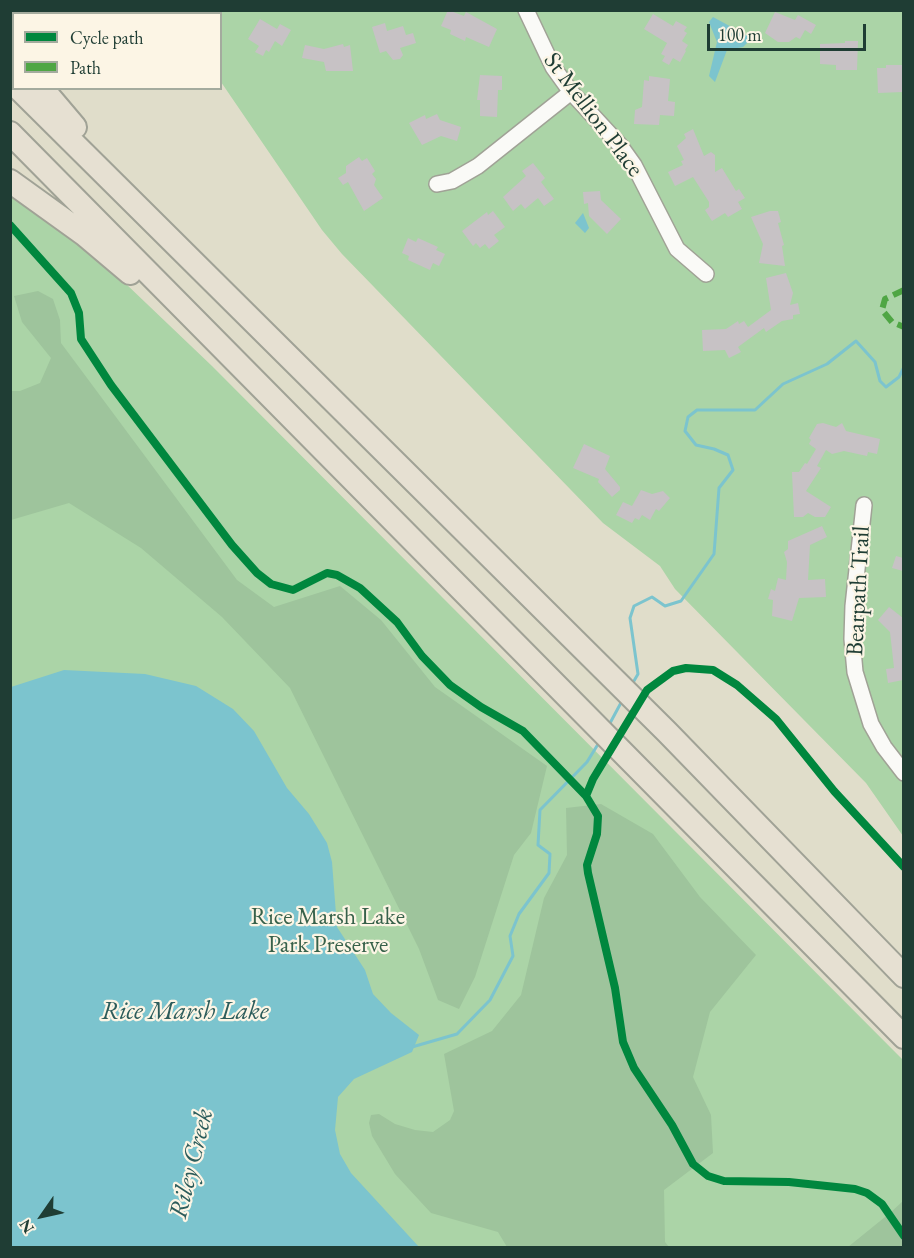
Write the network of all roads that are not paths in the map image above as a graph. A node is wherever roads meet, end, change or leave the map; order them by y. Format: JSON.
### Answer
{"nodes":[{"id":1,"x":526,"y":10,"type":"edge"},
{"id":2,"x":20,"y":90,"type":"edge"},
{"id":3,"x":44,"y":90,"type":"edge"},
{"id":4,"x":571,"y":92,"type":"junction"},
{"id":5,"x":10,"y":133,"type":"edge"},
{"id":6,"x":10,"y":181,"type":"edge"},
{"id":7,"x":437,"y":184,"type":"dead end"},
{"id":8,"x":133,"y":205,"type":"junction"},
{"id":9,"x":706,"y":274,"type":"dead end"},
{"id":10,"x":188,"y":316,"type":"junction"},
{"id":11,"x":864,"y":505,"type":"dead end"},
{"id":12,"x":903,"y":773,"type":"edge"},
{"id":13,"x":903,"y":976,"type":"edge"},
{"id":14,"x":903,"y":1037,"type":"edge"}],
"edges":[{"from":1,"to":4,"type":"street","name":"St Mellion Place"},
{"from":2,"to":8,"type":"highway"},
{"from":3,"to":8,"type":"highway"},
{"from":4,"to":7,"type":"street"},
{"from":4,"to":9,"type":"street","name":"St Mellion Place"},
{"from":5,"to":10,"type":"highway"},
{"from":6,"to":10,"type":"highway"},
{"from":8,"to":13,"type":"highway"},
{"from":10,"to":14,"type":"highway"},
{"from":11,"to":12,"type":"street","name":"Bearpath Trail"}]}
